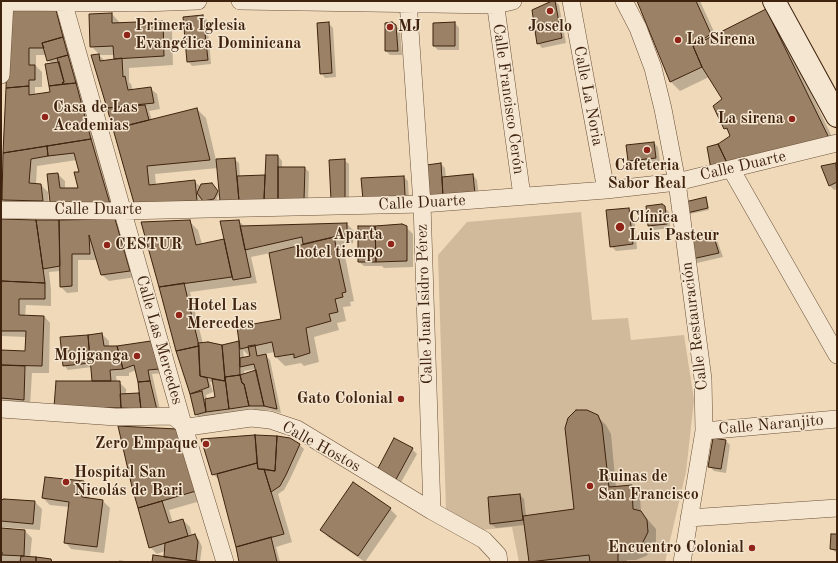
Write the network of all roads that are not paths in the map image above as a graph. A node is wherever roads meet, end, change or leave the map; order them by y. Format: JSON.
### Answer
{"nodes":[{"id":1,"x":64,"y":1,"type":"edge"},
{"id":2,"x":198,"y":1,"type":"edge"},
{"id":3,"x":240,"y":1,"type":"edge"},
{"id":4,"x":513,"y":1,"type":"edge"},
{"id":5,"x":571,"y":1,"type":"edge"},
{"id":6,"x":624,"y":1,"type":"edge"},
{"id":7,"x":774,"y":1,"type":"edge"},
{"id":8,"x":3,"y":2,"type":"edge"},
{"id":9,"x":408,"y":2,"type":"edge"},
{"id":10,"x":495,"y":3,"type":"edge"},
{"id":11,"x":1,"y":75,"type":"edge"},
{"id":12,"x":837,"y":116,"type":"edge"},
{"id":13,"x":837,"y":143,"type":"edge"},
{"id":14,"x":731,"y":169,"type":"junction"},
{"id":15,"x":676,"y":182,"type":"junction"},
{"id":16,"x":606,"y":190,"type":"junction"},
{"id":17,"x":522,"y":196,"type":"junction"},
{"id":18,"x":422,"y":204,"type":"junction"},
{"id":19,"x":1,"y":210,"type":"edge"},
{"id":20,"x":123,"y":211,"type":"junction"},
{"id":21,"x":837,"y":355,"type":"edge"},
{"id":22,"x":1,"y":409,"type":"edge"},
{"id":23,"x":837,"y":419,"type":"edge"},
{"id":24,"x":183,"y":424,"type":"junction"},
{"id":25,"x":704,"y":431,"type":"junction"},
{"id":26,"x":837,"y":508,"type":"edge"},
{"id":27,"x":432,"y":511,"type":"junction"},
{"id":28,"x":689,"y":518,"type":"junction"},
{"id":29,"x":226,"y":562,"type":"edge"},
{"id":30,"x":499,"y":562,"type":"edge"},
{"id":31,"x":682,"y":562,"type":"edge"}],
"edges":[{"from":1,"to":2,"type":"street"},
{"from":1,"to":8,"type":"street"},
{"from":1,"to":20,"type":"street","name":"Calle Las Mercedes"},
{"from":3,"to":9,"type":"street"},
{"from":4,"to":10,"type":"street"},
{"from":5,"to":16,"type":"street","name":"Calle La Noria"},
{"from":6,"to":15,"type":"street","name":"Calle Restauración"},
{"from":7,"to":12,"type":"main road"},
{"from":8,"to":11,"type":"street"},
{"from":9,"to":10,"type":"street"},
{"from":9,"to":18,"type":"street","name":"Calle Juan Isidro Pérez"},
{"from":10,"to":17,"type":"street","name":"Calle Francisco Cerón"},
{"from":13,"to":14,"type":"street","name":"Calle Duarte"},
{"from":14,"to":15,"type":"street","name":"Calle Duarte"},
{"from":14,"to":21,"type":"street"},
{"from":15,"to":16,"type":"street","name":"Calle Duarte"},
{"from":15,"to":25,"type":"street","name":"Calle Restauración"},
{"from":16,"to":17,"type":"street","name":"Calle Duarte"},
{"from":17,"to":18,"type":"street","name":"Calle Duarte"},
{"from":18,"to":20,"type":"street","name":"Calle Duarte"},
{"from":18,"to":27,"type":"street","name":"Calle Juan Isidro Pérez"},
{"from":19,"to":20,"type":"street","name":"Calle Duarte"},
{"from":20,"to":24,"type":"street","name":"Calle Las Mercedes"},
{"from":22,"to":24,"type":"street","name":"Calle Hostos"},
{"from":23,"to":25,"type":"street","name":"Calle Naranjito"},
{"from":24,"to":27,"type":"street","name":"Calle Hostos"},
{"from":24,"to":29,"type":"street","name":"Calle Las Mercedes"},
{"from":25,"to":28,"type":"street","name":"Calle Restauración"},
{"from":26,"to":28,"type":"street"},
{"from":27,"to":30,"type":"street","name":"Calle Hostos"},
{"from":28,"to":31,"type":"street","name":"Calle Restauración"}]}
